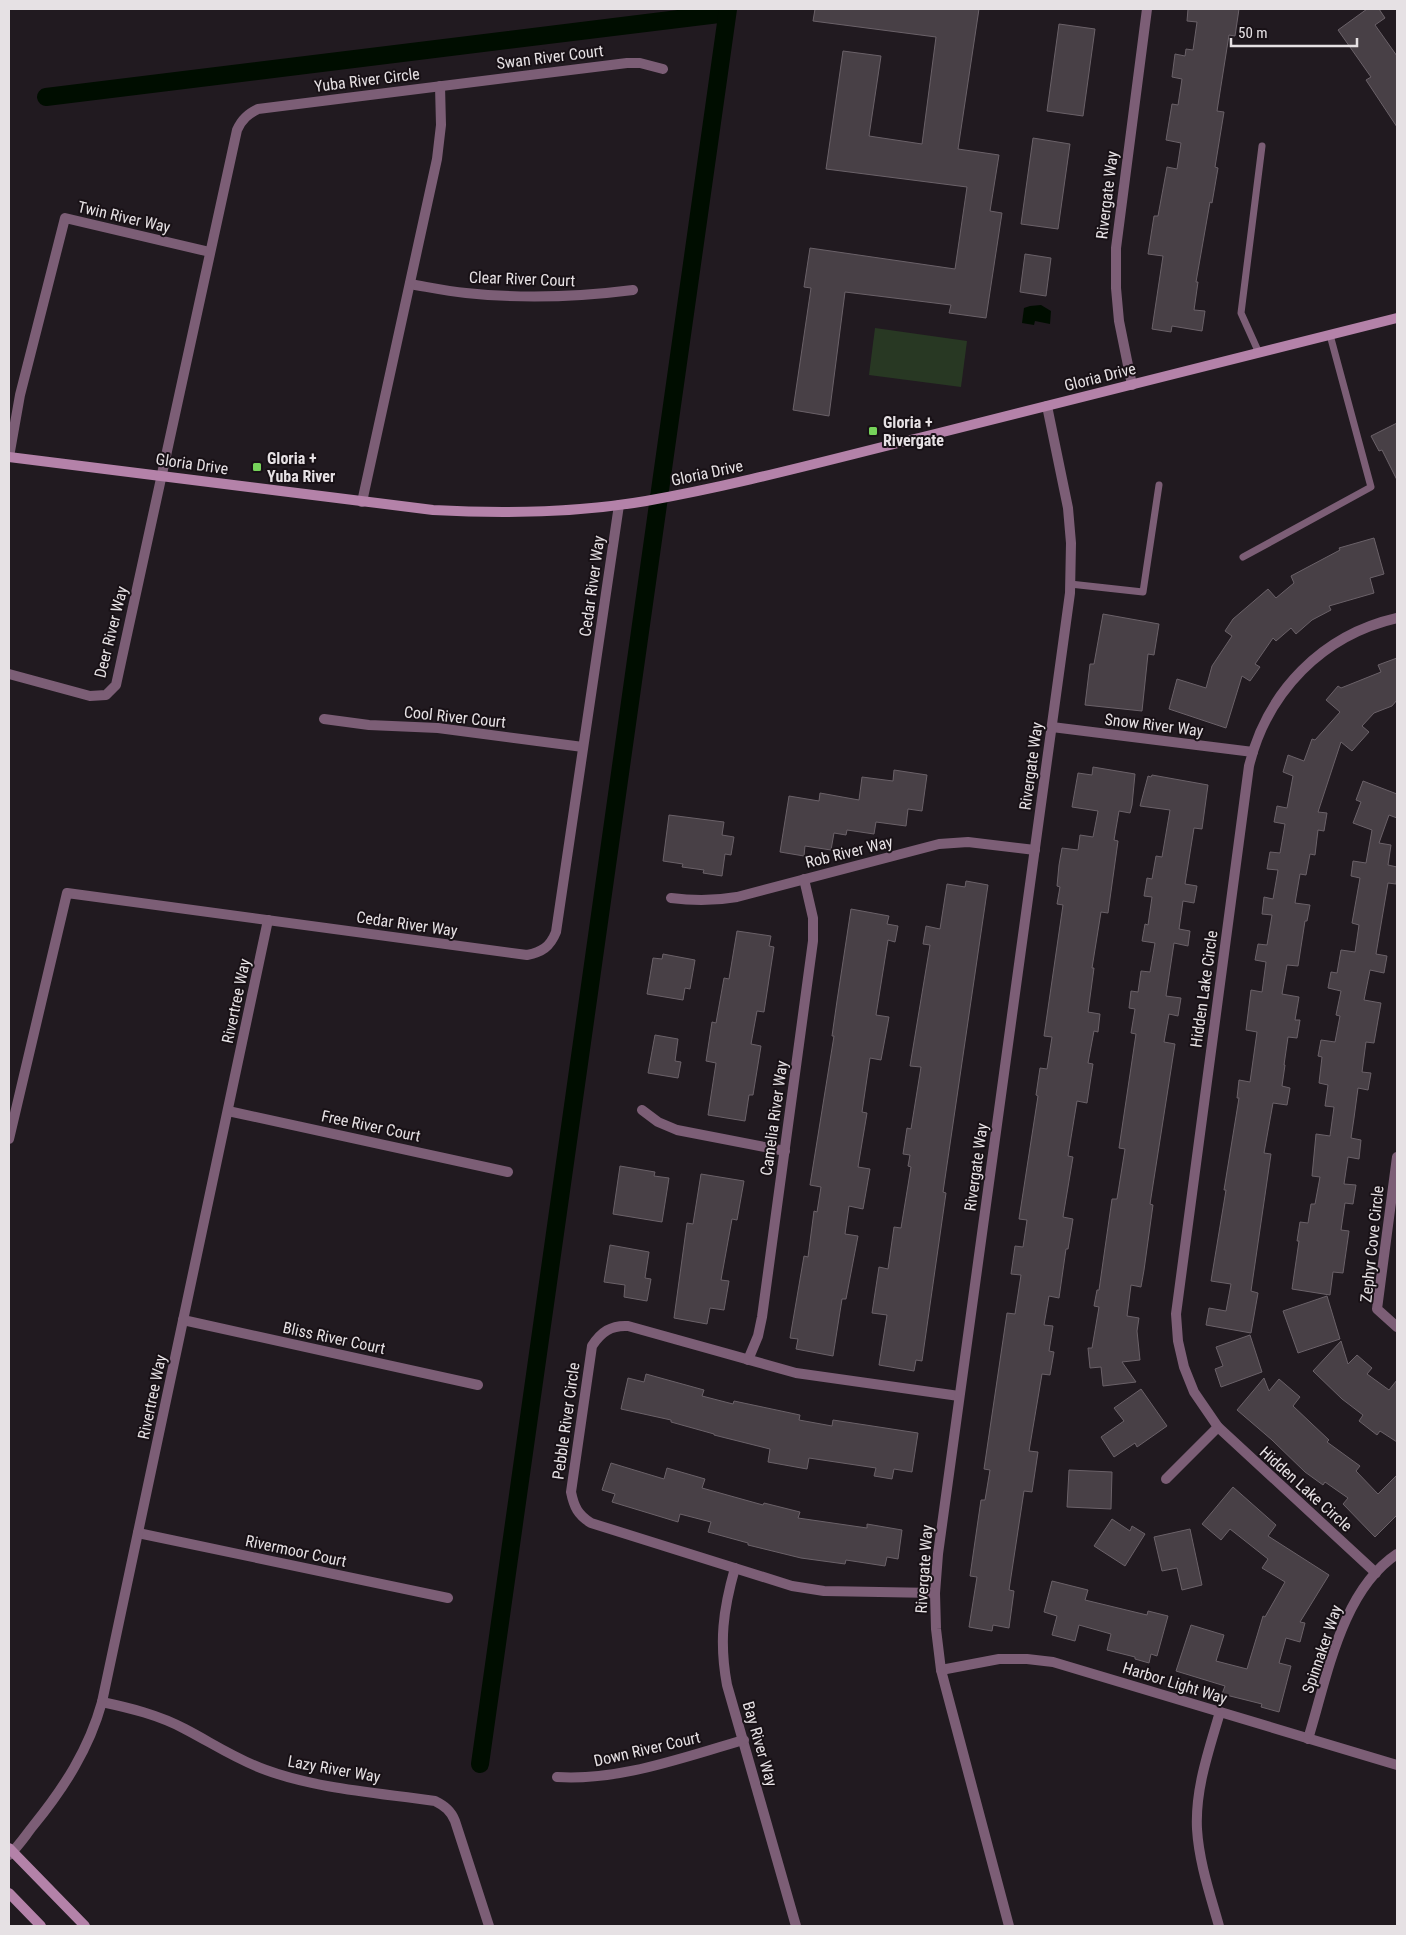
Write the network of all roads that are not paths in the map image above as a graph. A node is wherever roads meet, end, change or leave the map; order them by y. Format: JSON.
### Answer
{"nodes":[{"id":1,"x":1147,"y":9,"type":"edge"},
{"id":2,"x":663,"y":69,"type":"dead end"},
{"id":3,"x":440,"y":86,"type":"junction"},
{"id":4,"x":1262,"y":146,"type":"dead end"},
{"id":5,"x":210,"y":252,"type":"junction"},
{"id":6,"x":410,"y":284,"type":"junction"},
{"id":7,"x":634,"y":290,"type":"dead end"},
{"id":8,"x":1397,"y":318,"type":"edge"},
{"id":9,"x":1330,"y":335,"type":"junction"},
{"id":10,"x":1258,"y":353,"type":"junction"},
{"id":11,"x":1132,"y":385,"type":"junction"},
{"id":12,"x":1046,"y":406,"type":"junction"},
{"id":13,"x":9,"y":457,"type":"edge"},
{"id":14,"x":162,"y":475,"type":"junction"},
{"id":15,"x":1159,"y":485,"type":"dead end"},
{"id":16,"x":362,"y":502,"type":"junction"},
{"id":17,"x":619,"y":505,"type":"junction"},
{"id":18,"x":1243,"y":557,"type":"dead end"},
{"id":19,"x":1070,"y":584,"type":"junction"},
{"id":20,"x":1397,"y":618,"type":"edge"},
{"id":21,"x":9,"y":674,"type":"edge"},
{"id":22,"x":324,"y":719,"type":"dead end"},
{"id":23,"x":1052,"y":727,"type":"junction"},
{"id":24,"x":584,"y":747,"type":"junction"},
{"id":25,"x":1253,"y":752,"type":"junction"},
{"id":26,"x":1034,"y":850,"type":"junction"},
{"id":27,"x":804,"y":879,"type":"junction"},
{"id":28,"x":671,"y":898,"type":"dead end"},
{"id":29,"x":268,"y":920,"type":"junction"},
{"id":30,"x":642,"y":1110,"type":"dead end"},
{"id":31,"x":228,"y":1111,"type":"junction"},
{"id":32,"x":9,"y":1139,"type":"edge"},
{"id":33,"x":785,"y":1151,"type":"junction"},
{"id":34,"x":1397,"y":1157,"type":"edge"},
{"id":35,"x":508,"y":1172,"type":"dead end"},
{"id":36,"x":183,"y":1320,"type":"junction"},
{"id":37,"x":1397,"y":1327,"type":"edge"},
{"id":38,"x":748,"y":1360,"type":"junction"},
{"id":39,"x":478,"y":1385,"type":"dead end"},
{"id":40,"x":959,"y":1396,"type":"junction"},
{"id":41,"x":1218,"y":1427,"type":"junction"},
{"id":42,"x":1166,"y":1479,"type":"dead end"},
{"id":43,"x":138,"y":1533,"type":"junction"},
{"id":44,"x":1397,"y":1554,"type":"edge"},
{"id":45,"x":735,"y":1568,"type":"junction"},
{"id":46,"x":1376,"y":1573,"type":"junction"},
{"id":47,"x":935,"y":1593,"type":"junction"},
{"id":48,"x":448,"y":1598,"type":"dead end"},
{"id":49,"x":941,"y":1670,"type":"junction"},
{"id":50,"x":102,"y":1702,"type":"junction"},
{"id":51,"x":1220,"y":1712,"type":"junction"},
{"id":52,"x":1308,"y":1739,"type":"junction"},
{"id":53,"x":744,"y":1740,"type":"junction"},
{"id":54,"x":1397,"y":1765,"type":"edge"},
{"id":55,"x":557,"y":1778,"type":"dead end"},
{"id":56,"x":10,"y":1852,"type":"edge"},
{"id":57,"x":9,"y":1893,"type":"edge"},
{"id":58,"x":41,"y":1926,"type":"edge"},
{"id":59,"x":86,"y":1926,"type":"edge"},
{"id":60,"x":489,"y":1926,"type":"edge"},
{"id":61,"x":796,"y":1926,"type":"edge"},
{"id":62,"x":1010,"y":1926,"type":"edge"},
{"id":63,"x":1219,"y":1926,"type":"edge"}],
"edges":[{"from":1,"to":11,"type":"street","name":"Rivergate Way"},
{"from":2,"to":3,"type":"street","name":"Swan River Court"},
{"from":3,"to":5,"type":"street","name":"Yuba River Circle"},
{"from":3,"to":6,"type":"street","name":"Yuba River Circle"},
{"from":4,"to":10,"type":"lane"},
{"from":5,"to":13,"type":"street","name":"Twin River Way"},
{"from":5,"to":14,"type":"street","name":"Yuba River Circle"},
{"from":6,"to":7,"type":"street","name":"Clear River Court"},
{"from":6,"to":16,"type":"street","name":"Yuba River Circle"},
{"from":8,"to":9,"type":"street","name":"Gloria Drive"},
{"from":9,"to":10,"type":"street","name":"Gloria Drive"},
{"from":9,"to":18,"type":"lane"},
{"from":10,"to":11,"type":"street","name":"Gloria Drive"},
{"from":11,"to":12,"type":"street","name":"Gloria Drive"},
{"from":12,"to":17,"type":"street","name":"Gloria Drive"},
{"from":12,"to":19,"type":"street","name":"Rivergate Way"},
{"from":13,"to":14,"type":"street","name":"Gloria Drive"},
{"from":14,"to":16,"type":"street","name":"Gloria Drive"},
{"from":14,"to":21,"type":"street","name":"Deer River Way"},
{"from":15,"to":19,"type":"lane"},
{"from":16,"to":17,"type":"street","name":"Gloria Drive"},
{"from":17,"to":24,"type":"street","name":"Cedar River Way"},
{"from":19,"to":23,"type":"street","name":"Rivergate Way"},
{"from":20,"to":25,"type":"street","name":"Hidden Lake Circle"},
{"from":22,"to":24,"type":"street","name":"Cool River Court"},
{"from":23,"to":25,"type":"street","name":"Snow River Way"},
{"from":23,"to":26,"type":"street","name":"Rivergate Way"},
{"from":24,"to":29,"type":"street","name":"Cedar River Way"},
{"from":25,"to":41,"type":"street","name":"Hidden Lake Circle"},
{"from":26,"to":27,"type":"street","name":"Rob River Way"},
{"from":26,"to":40,"type":"street","name":"Rivergate Way"},
{"from":27,"to":28,"type":"street","name":"Rob River Way"},
{"from":27,"to":33,"type":"street","name":"Camelia River Way"},
{"from":29,"to":31,"type":"street","name":"Rivertree Way"},
{"from":29,"to":32,"type":"street","name":"Cedar River Way"},
{"from":30,"to":33,"type":"street"},
{"from":31,"to":35,"type":"street","name":"Free River Court"},
{"from":31,"to":36,"type":"street","name":"Rivertree Way"},
{"from":33,"to":38,"type":"street","name":"Camelia River Way"},
{"from":34,"to":37,"type":"street","name":"Zephyr Cove Circle"},
{"from":36,"to":39,"type":"street","name":"Bliss River Court"},
{"from":36,"to":43,"type":"street","name":"Rivertree Way"},
{"from":38,"to":40,"type":"street","name":"Pebble River Circle"},
{"from":38,"to":45,"type":"street","name":"Pebble River Circle"},
{"from":40,"to":47,"type":"street","name":"Rivergate Way"},
{"from":41,"to":42,"type":"street"},
{"from":41,"to":46,"type":"street","name":"Hidden Lake Circle"},
{"from":43,"to":48,"type":"street","name":"Rivermoor Court"},
{"from":43,"to":50,"type":"street","name":"Rivertree Way"},
{"from":44,"to":46,"type":"street","name":"Spinnaker Way"},
{"from":45,"to":47,"type":"street","name":"Pebble River Circle"},
{"from":45,"to":53,"type":"street","name":"Bay River Way"},
{"from":46,"to":52,"type":"street","name":"Spinnaker Way"},
{"from":47,"to":49,"type":"street","name":"Rivergate Way"},
{"from":49,"to":51,"type":"street","name":"Harbor Light Way"},
{"from":49,"to":62,"type":"street","name":"Rivergate Way"},
{"from":50,"to":56,"type":"street","name":"Rivertree Way"},
{"from":50,"to":60,"type":"street","name":"Lazy River Way"},
{"from":51,"to":52,"type":"street","name":"Harbor Light Way"},
{"from":51,"to":63,"type":"street"},
{"from":52,"to":54,"type":"street","name":"Harbor Light Way"},
{"from":53,"to":55,"type":"street","name":"Down River Court"},
{"from":53,"to":61,"type":"street","name":"Bay River Way"},
{"from":56,"to":59,"type":"street"},
{"from":57,"to":58,"type":"street"}]}
